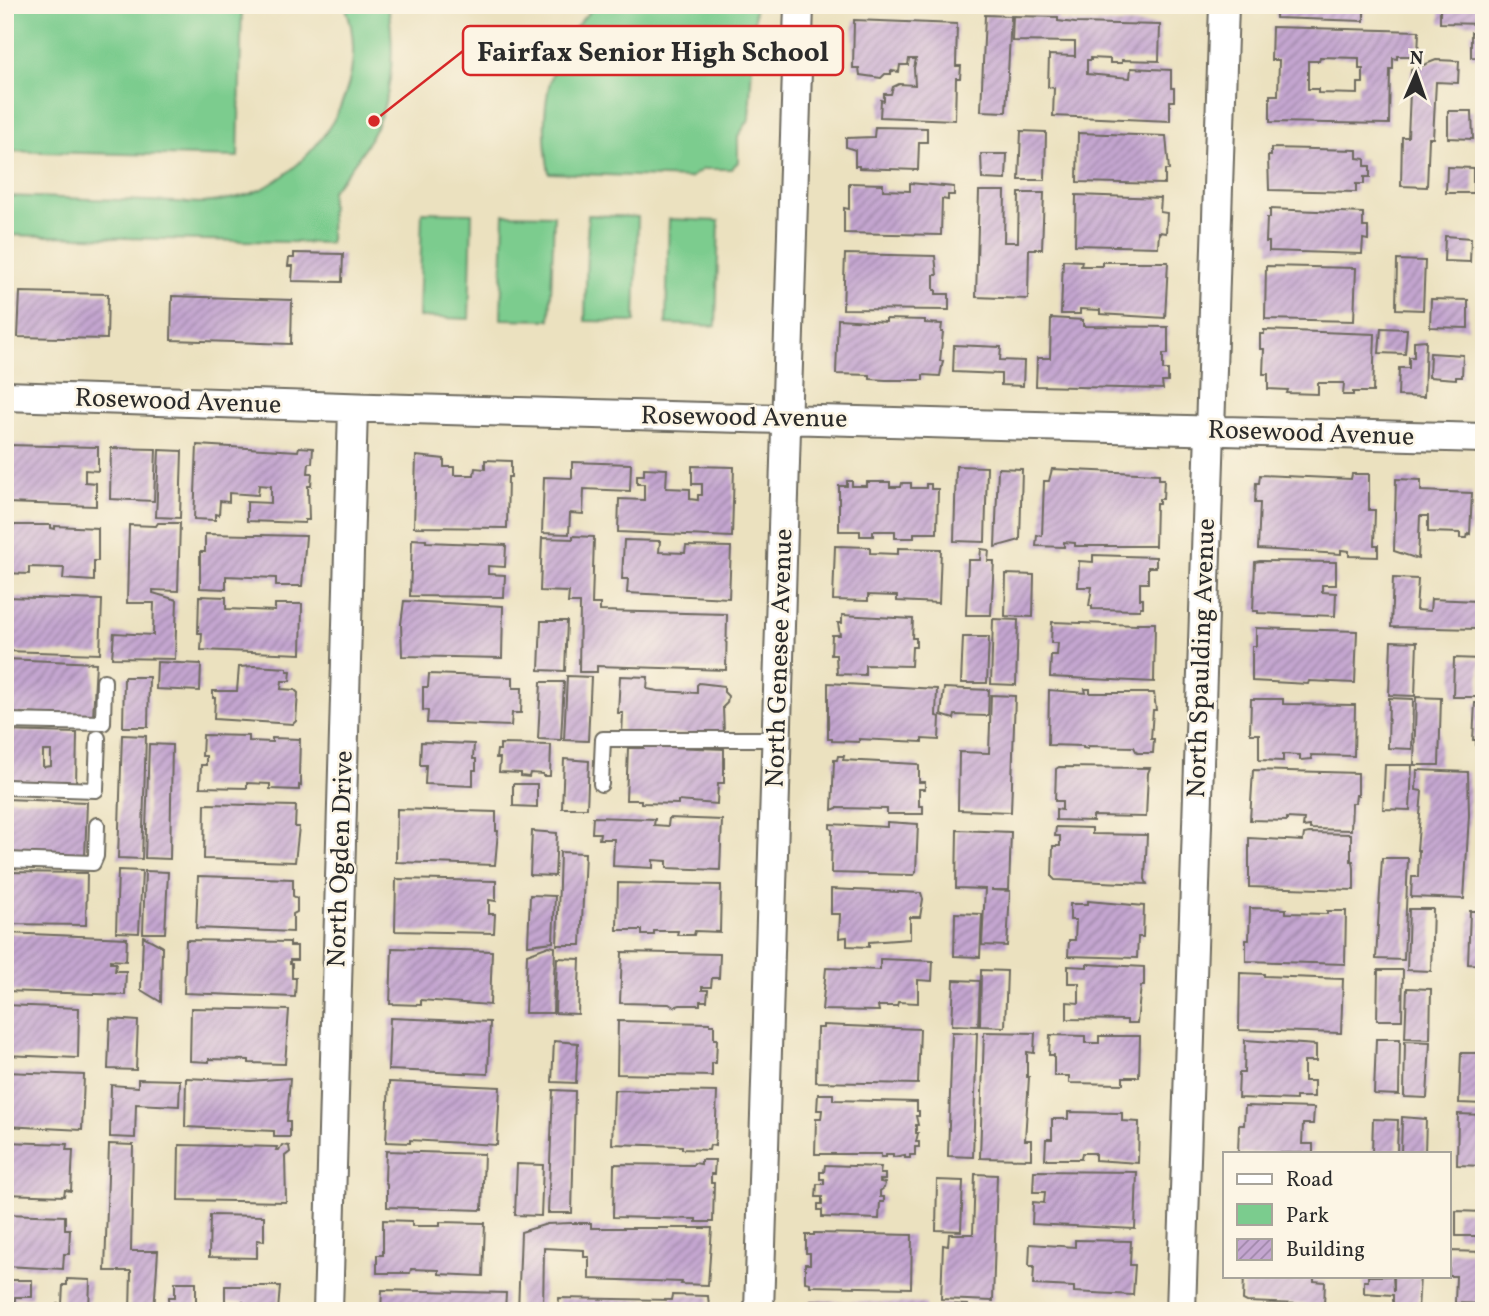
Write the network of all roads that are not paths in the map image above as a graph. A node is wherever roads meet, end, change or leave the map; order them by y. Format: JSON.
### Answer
{"nodes":[{"id":1,"x":799,"y":5,"type":"edge"},
{"id":2,"x":1224,"y":5,"type":"edge"},
{"id":3,"x":5,"y":396,"type":"edge"},
{"id":4,"x":353,"y":408,"type":"junction"},
{"id":5,"x":788,"y":418,"type":"junction"},
{"id":6,"x":1209,"y":431,"type":"junction"},
{"id":7,"x":1484,"y":438,"type":"edge"},
{"id":8,"x":104,"y":681,"type":"dead end"},
{"id":9,"x":5,"y":721,"type":"edge"},
{"id":10,"x":98,"y":738,"type":"dead end"},
{"id":11,"x":778,"y":739,"type":"junction"},
{"id":12,"x":601,"y":784,"type":"dead end"},
{"id":13,"x":5,"y":788,"type":"edge"},
{"id":14,"x":97,"y":825,"type":"dead end"},
{"id":15,"x":5,"y":860,"type":"edge"},
{"id":16,"x":328,"y":1311,"type":"edge"},
{"id":17,"x":759,"y":1311,"type":"edge"},
{"id":18,"x":1181,"y":1311,"type":"edge"}],
"edges":[{"from":1,"to":5,"type":"street","name":"North Genesee Avenue"},
{"from":2,"to":6,"type":"street","name":"North Spaulding Avenue"},
{"from":3,"to":4,"type":"street","name":"Rosewood Avenue"},
{"from":4,"to":5,"type":"street","name":"Rosewood Avenue"},
{"from":4,"to":16,"type":"street","name":"North Ogden Drive"},
{"from":5,"to":6,"type":"street","name":"Rosewood Avenue"},
{"from":5,"to":11,"type":"street","name":"North Genesee Avenue"},
{"from":6,"to":7,"type":"street","name":"Rosewood Avenue"},
{"from":6,"to":18,"type":"street","name":"North Spaulding Avenue"},
{"from":8,"to":9,"type":"lane"},
{"from":10,"to":13,"type":"lane"},
{"from":11,"to":12,"type":"lane"},
{"from":11,"to":17,"type":"street","name":"North Genesee Avenue"},
{"from":14,"to":15,"type":"lane"}]}
